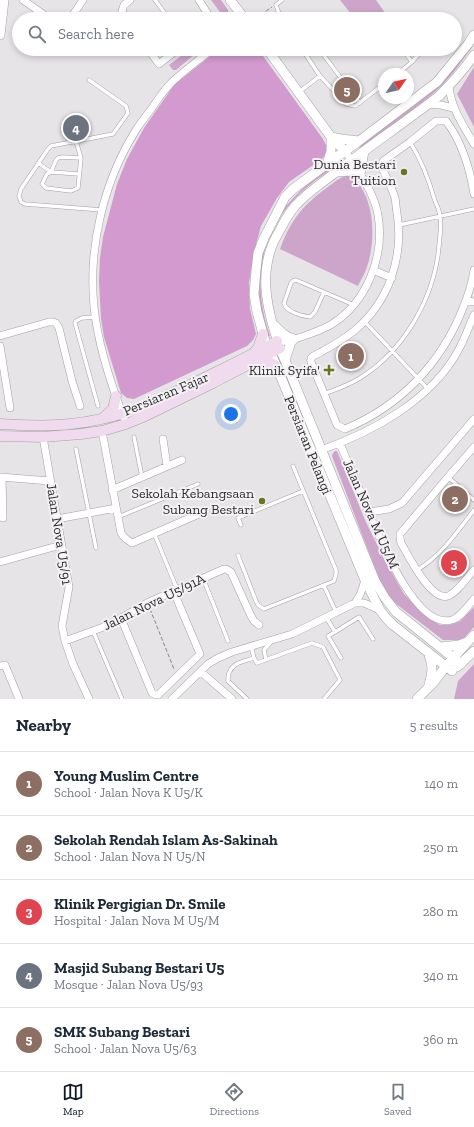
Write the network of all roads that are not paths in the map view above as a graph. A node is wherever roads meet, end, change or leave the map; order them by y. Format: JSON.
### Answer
{"nodes":[{"id":1,"x":4,"y":0,"type":"edge"},
{"id":2,"x":24,"y":0,"type":"edge"},
{"id":3,"x":84,"y":0,"type":"edge"},
{"id":4,"x":130,"y":0,"type":"edge"},
{"id":5,"x":155,"y":0,"type":"edge"},
{"id":6,"x":198,"y":0,"type":"edge"},
{"id":7,"x":230,"y":0,"type":"edge"},
{"id":8,"x":282,"y":0,"type":"edge"},
{"id":9,"x":40,"y":12,"type":"edge"},
{"id":10,"x":75,"y":12,"type":"edge"},
{"id":11,"x":122,"y":12,"type":"edge"},
{"id":12,"x":164,"y":12,"type":"edge"},
{"id":13,"x":207,"y":12,"type":"edge"},
{"id":14,"x":239,"y":12,"type":"edge"},
{"id":15,"x":279,"y":12,"type":"edge"},
{"id":16,"x":474,"y":34,"type":"edge"},
{"id":17,"x":0,"y":35,"type":"edge"},
{"id":18,"x":462,"y":51,"type":"edge"},
{"id":19,"x":474,"y":55,"type":"edge"},
{"id":20,"x":153,"y":56,"type":"edge"},
{"id":21,"x":169,"y":56,"type":"edge"},
{"id":22,"x":204,"y":56,"type":"edge"},
{"id":23,"x":272,"y":56,"type":"edge"},
{"id":24,"x":307,"y":56,"type":"edge"},
{"id":25,"x":324,"y":56,"type":"edge"},
{"id":26,"x":407,"y":56,"type":"edge"},
{"id":27,"x":417,"y":56,"type":"edge"},
{"id":28,"x":458,"y":56,"type":"edge"},
{"id":29,"x":412,"y":62,"type":"junction"},
{"id":30,"x":404,"y":68,"type":"edge"},
{"id":31,"x":320,"y":76,"type":"junction"},
{"id":32,"x":89,"y":80,"type":"dead end"},
{"id":33,"x":449,"y":86,"type":"junction"},
{"id":34,"x":378,"y":89,"type":"edge"},
{"id":35,"x":299,"y":92,"type":"junction"},
{"id":36,"x":360,"y":103,"type":"junction"},
{"id":37,"x":428,"y":104,"type":"junction"},
{"id":38,"x":453,"y":108,"type":"junction"},
{"id":39,"x":331,"y":137,"type":"junction"},
{"id":40,"x":76,"y":141,"type":"junction"},
{"id":41,"x":359,"y":141,"type":"junction"},
{"id":42,"x":410,"y":142,"type":"junction"},
{"id":43,"x":474,"y":144,"type":"edge"},
{"id":44,"x":345,"y":151,"type":"junction"},
{"id":45,"x":364,"y":151,"type":"junction"},
{"id":46,"x":81,"y":158,"type":"junction"},
{"id":47,"x":351,"y":160,"type":"junction"},
{"id":48,"x":38,"y":163,"type":"junction"},
{"id":49,"x":327,"y":164,"type":"junction"},
{"id":50,"x":51,"y":172,"type":"junction"},
{"id":51,"x":336,"y":172,"type":"junction"},
{"id":52,"x":79,"y":174,"type":"junction"},
{"id":53,"x":360,"y":174,"type":"junction"},
{"id":54,"x":474,"y":194,"type":"edge"},
{"id":55,"x":474,"y":209,"type":"edge"},
{"id":56,"x":103,"y":210,"type":"junction"},
{"id":57,"x":440,"y":216,"type":"junction"},
{"id":58,"x":399,"y":225,"type":"junction"},
{"id":59,"x":373,"y":270,"type":"junction"},
{"id":60,"x":474,"y":270,"type":"edge"},
{"id":61,"x":392,"y":278,"type":"junction"},
{"id":62,"x":324,"y":292,"type":"junction"},
{"id":63,"x":466,"y":300,"type":"junction"},
{"id":64,"x":474,"y":302,"type":"edge"},
{"id":65,"x":354,"y":305,"type":"junction"},
{"id":66,"x":474,"y":315,"type":"edge"},
{"id":67,"x":96,"y":317,"type":"junction"},
{"id":68,"x":364,"y":321,"type":"junction"},
{"id":69,"x":272,"y":323,"type":"junction"},
{"id":70,"x":263,"y":334,"type":"junction"},
{"id":71,"x":0,"y":336,"type":"edge"},
{"id":72,"x":279,"y":345,"type":"junction"},
{"id":73,"x":0,"y":346,"type":"edge"},
{"id":74,"x":393,"y":351,"type":"junction"},
{"id":75,"x":253,"y":358,"type":"junction"},
{"id":76,"x":285,"y":360,"type":"junction"},
{"id":77,"x":275,"y":365,"type":"junction"},
{"id":78,"x":419,"y":379,"type":"junction"},
{"id":79,"x":429,"y":390,"type":"junction"},
{"id":80,"x":323,"y":394,"type":"junction"},
{"id":81,"x":116,"y":396,"type":"junction"},
{"id":82,"x":80,"y":406,"type":"dead end"},
{"id":83,"x":98,"y":406,"type":"dead end"},
{"id":84,"x":10,"y":408,"type":"dead end"},
{"id":85,"x":139,"y":408,"type":"junction"},
{"id":86,"x":122,"y":414,"type":"junction"},
{"id":87,"x":101,"y":419,"type":"junction"},
{"id":88,"x":474,"y":420,"type":"edge"},
{"id":89,"x":0,"y":424,"type":"edge"},
{"id":90,"x":126,"y":424,"type":"junction"},
{"id":91,"x":102,"y":431,"type":"junction"},
{"id":92,"x":0,"y":436,"type":"edge"},
{"id":93,"x":43,"y":437,"type":"junction"},
{"id":94,"x":134,"y":437,"type":"dead end"},
{"id":95,"x":163,"y":438,"type":"dead end"},
{"id":96,"x":340,"y":444,"type":"junction"},
{"id":97,"x":474,"y":448,"type":"edge"},
{"id":98,"x":76,"y":449,"type":"dead end"},
{"id":99,"x":322,"y":450,"type":"junction"},
{"id":100,"x":182,"y":460,"type":"dead end"},
{"id":101,"x":168,"y":466,"type":"junction"},
{"id":102,"x":293,"y":466,"type":"dead end"},
{"id":103,"x":142,"y":477,"type":"junction"},
{"id":104,"x":448,"y":477,"type":"junction"},
{"id":105,"x":1,"y":478,"type":"edge"},
{"id":106,"x":50,"y":482,"type":"junction"},
{"id":107,"x":198,"y":484,"type":"dead end"},
{"id":108,"x":112,"y":490,"type":"junction"},
{"id":109,"x":303,"y":491,"type":"junction"},
{"id":110,"x":474,"y":500,"type":"edge"},
{"id":111,"x":116,"y":508,"type":"junction"},
{"id":112,"x":474,"y":510,"type":"edge"},
{"id":113,"x":206,"y":511,"type":"dead end"},
{"id":114,"x":369,"y":512,"type":"junction"},
{"id":115,"x":88,"y":513,"type":"junction"},
{"id":116,"x":3,"y":518,"type":"dead end"},
{"id":117,"x":57,"y":518,"type":"junction"},
{"id":118,"x":118,"y":518,"type":"junction"},
{"id":119,"x":241,"y":525,"type":"dead end"},
{"id":120,"x":154,"y":533,"type":"junction"},
{"id":121,"x":61,"y":545,"type":"junction"},
{"id":122,"x":96,"y":548,"type":"dead end"},
{"id":123,"x":238,"y":555,"type":"dead end"},
{"id":124,"x":0,"y":562,"type":"edge"},
{"id":125,"x":474,"y":570,"type":"edge"},
{"id":126,"x":417,"y":571,"type":"junction"},
{"id":127,"x":202,"y":578,"type":"junction"},
{"id":128,"x":365,"y":580,"type":"junction"},
{"id":129,"x":324,"y":586,"type":"junction"},
{"id":130,"x":175,"y":589,"type":"junction"},
{"id":131,"x":474,"y":599,"type":"edge"},
{"id":132,"x":355,"y":603,"type":"junction"},
{"id":133,"x":380,"y":610,"type":"junction"},
{"id":134,"x":336,"y":612,"type":"junction"},
{"id":135,"x":326,"y":617,"type":"junction"},
{"id":136,"x":121,"y":618,"type":"junction"},
{"id":137,"x":259,"y":625,"type":"dead end"},
{"id":138,"x":93,"y":631,"type":"junction"},
{"id":139,"x":335,"y":632,"type":"junction"},
{"id":140,"x":373,"y":639,"type":"dead end"},
{"id":141,"x":471,"y":639,"type":"edge"},
{"id":142,"x":272,"y":640,"type":"junction"},
{"id":143,"x":66,"y":641,"type":"junction"},
{"id":144,"x":228,"y":641,"type":"dead end"},
{"id":145,"x":251,"y":646,"type":"junction"},
{"id":146,"x":441,"y":647,"type":"junction"},
{"id":147,"x":474,"y":651,"type":"edge"},
{"id":148,"x":428,"y":652,"type":"junction"},
{"id":149,"x":254,"y":658,"type":"junction"},
{"id":150,"x":341,"y":658,"type":"dead end"},
{"id":151,"x":266,"y":660,"type":"junction"},
{"id":152,"x":457,"y":661,"type":"junction"},
{"id":153,"x":0,"y":666,"type":"edge"},
{"id":154,"x":449,"y":669,"type":"junction"},
{"id":155,"x":200,"y":672,"type":"junction"},
{"id":156,"x":432,"y":684,"type":"junction"},
{"id":157,"x":19,"y":699,"type":"edge"},
{"id":158,"x":88,"y":699,"type":"edge"},
{"id":159,"x":122,"y":699,"type":"edge"},
{"id":160,"x":172,"y":699,"type":"edge"},
{"id":161,"x":232,"y":699,"type":"edge"},
{"id":162,"x":247,"y":699,"type":"edge"},
{"id":163,"x":324,"y":699,"type":"edge"},
{"id":164,"x":417,"y":699,"type":"edge"}],
"edges":[{"from":1,"to":17,"type":"street"},
{"from":2,"to":9,"type":"street"},
{"from":3,"to":10,"type":"street"},
{"from":4,"to":11,"type":"street"},
{"from":5,"to":12,"type":"lane"},
{"from":6,"to":13,"type":"street"},
{"from":7,"to":14,"type":"street"},
{"from":8,"to":15,"type":"lane"},
{"from":16,"to":18,"type":"street","name":"Persiaran Pelangi"},
{"from":19,"to":33,"type":"street","name":"Persiaran Pelangi"},
{"from":20,"to":21,"type":"street"},
{"from":22,"to":56,"type":"street"},
{"from":23,"to":35,"type":"street"},
{"from":24,"to":31,"type":"lane"},
{"from":25,"to":36,"type":"lane"},
{"from":26,"to":29,"type":"lane"},
{"from":27,"to":29,"type":"lane"},
{"from":28,"to":41,"type":"street","name":"Persiaran Pelangi"},
{"from":29,"to":30,"type":"lane"},
{"from":31,"to":35,"type":"lane"},
{"from":31,"to":36,"type":"lane"},
{"from":32,"to":40,"type":"lane"},
{"from":33,"to":37,"type":"street","name":"Persiaran Pelangi"},
{"from":33,"to":38,"type":"street"},
{"from":34,"to":36,"type":"lane"},
{"from":35,"to":39,"type":"street"},
{"from":37,"to":38,"type":"street"},
{"from":37,"to":45,"type":"street","name":"Persiaran Pelangi"},
{"from":38,"to":43,"type":"street"},
{"from":39,"to":41,"type":"street"},
{"from":39,"to":44,"type":"street"},
{"from":39,"to":49,"type":"street"},
{"from":40,"to":46,"type":"lane"},
{"from":40,"to":48,"type":"lane"},
{"from":41,"to":44,"type":"street","name":"Persiaran Pelangi"},
{"from":42,"to":54,"type":"street"},
{"from":42,"to":57,"type":"lane"},
{"from":42,"to":58,"type":"street"},
{"from":44,"to":47,"type":"street"},
{"from":44,"to":49,"type":"street","name":"Persiaran Pelangi"},
{"from":45,"to":47,"type":"street","name":"Persiaran Pelangi"},
{"from":45,"to":53,"type":"street"},
{"from":46,"to":50,"type":"lane"},
{"from":46,"to":52,"type":"lane"},
{"from":47,"to":51,"type":"street","name":"Persiaran Pelangi"},
{"from":47,"to":53,"type":"street"},
{"from":48,"to":50,"type":"lane"},
{"from":48,"to":56,"type":"lane"},
{"from":49,"to":70,"type":"street","name":"Persiaran Pelangi"},
{"from":50,"to":52,"type":"lane"},
{"from":50,"to":52,"type":"lane"},
{"from":51,"to":53,"type":"street"},
{"from":51,"to":69,"type":"street","name":"Persiaran Pelangi"},
{"from":53,"to":59,"type":"street"},
{"from":55,"to":57,"type":"lane"},
{"from":56,"to":67,"type":"street"},
{"from":57,"to":58,"type":"lane"},
{"from":57,"to":74,"type":"lane"},
{"from":58,"to":61,"type":"street"},
{"from":59,"to":61,"type":"street"},
{"from":59,"to":65,"type":"street"},
{"from":60,"to":63,"type":"street"},
{"from":61,"to":68,"type":"street"},
{"from":62,"to":62,"type":"lane"},
{"from":62,"to":65,"type":"lane"},
{"from":63,"to":64,"type":"street"},
{"from":63,"to":78,"type":"street"},
{"from":65,"to":72,"type":"street"},
{"from":66,"to":79,"type":"street"},
{"from":67,"to":81,"type":"street"},
{"from":67,"to":83,"type":"lane"},
{"from":68,"to":74,"type":"lane"},
{"from":68,"to":80,"type":"street"},
{"from":69,"to":72,"type":"street","name":"Persiaran Pelangi"},
{"from":69,"to":72,"type":"street"},
{"from":70,"to":72,"type":"street","name":"Persiaran Pelangi"},
{"from":70,"to":75,"type":"main road"},
{"from":71,"to":82,"type":"street"},
{"from":72,"to":75,"type":"main road"},
{"from":72,"to":76,"type":"street","name":"Persiaran Pelangi"},
{"from":72,"to":76,"type":"street"},
{"from":72,"to":77,"type":"street","name":"Persiaran Pelangi"},
{"from":73,"to":84,"type":"street"},
{"from":74,"to":78,"type":"lane"},
{"from":74,"to":80,"type":"lane"},
{"from":75,"to":77,"type":"main road"},
{"from":75,"to":85,"type":"main road","name":"Persiaran Fajar"},
{"from":75,"to":90,"type":"main road"},
{"from":76,"to":99,"type":"street","name":"Persiaran Pelangi"},
{"from":77,"to":128,"type":"street","name":"Persiaran Pelangi"},
{"from":78,"to":79,"type":"lane"},
{"from":78,"to":80,"type":"street"},
{"from":79,"to":96,"type":"street"},
{"from":81,"to":85,"type":"main road"},
{"from":81,"to":86,"type":"street"},
{"from":81,"to":87,"type":"main road"},
{"from":85,"to":86,"type":"main road","name":"Persiaran Fajar"},
{"from":86,"to":87,"type":"main road","name":"Persiaran Fajar"},
{"from":86,"to":90,"type":"street"},
{"from":87,"to":89,"type":"main road","name":"Persiaran Fajar"},
{"from":88,"to":114,"type":"street"},
{"from":90,"to":91,"type":"main road"},
{"from":91,"to":93,"type":"main road"},
{"from":91,"to":108,"type":"street"},
{"from":92,"to":93,"type":"main road"},
{"from":93,"to":106,"type":"street","name":"Jalan Nova U5/91"},
{"from":94,"to":103,"type":"lane"},
{"from":95,"to":101,"type":"street"},
{"from":96,"to":99,"type":"street"},
{"from":96,"to":114,"type":"street","name":"Jalan Nova M U5/M"},
{"from":97,"to":104,"type":"street"},
{"from":98,"to":115,"type":"lane"},
{"from":99,"to":146,"type":"street","name":"Persiaran Pelangi"},
{"from":100,"to":101,"type":"street"},
{"from":101,"to":103,"type":"street"},
{"from":102,"to":109,"type":"lane"},
{"from":103,"to":108,"type":"street"},
{"from":104,"to":110,"type":"lane"},
{"from":104,"to":126,"type":"street"},
{"from":105,"to":106,"type":"street"},
{"from":105,"to":116,"type":"street"},
{"from":106,"to":117,"type":"street","name":"Jalan Nova U5/91"},
{"from":107,"to":118,"type":"lane"},
{"from":108,"to":111,"type":"street"},
{"from":109,"to":119,"type":"lane"},
{"from":109,"to":129,"type":"lane"},
{"from":111,"to":115,"type":"street"},
{"from":111,"to":118,"type":"street"},
{"from":112,"to":126,"type":"lane"},
{"from":113,"to":120,"type":"street"},
{"from":114,"to":131,"type":"street","name":"Jalan Nova M U5/M"},
{"from":115,"to":117,"type":"street"},
{"from":115,"to":122,"type":"lane"},
{"from":117,"to":121,"type":"street","name":"Jalan Nova U5/91"},
{"from":118,"to":120,"type":"street"},
{"from":120,"to":130,"type":"lane"},
{"from":121,"to":124,"type":"street"},
{"from":121,"to":143,"type":"street","name":"Jalan Nova U5/91"},
{"from":123,"to":129,"type":"lane"},
{"from":125,"to":126,"type":"street"},
{"from":127,"to":130,"type":"street","name":"Jalan Nova U5/91A"},
{"from":127,"to":137,"type":"street","name":"Jalan Nova U5/91A"},
{"from":127,"to":144,"type":"lane"},
{"from":128,"to":132,"type":"street"},
{"from":128,"to":133,"type":"street","name":"Persiaran Pelangi"},
{"from":129,"to":134,"type":"lane"},
{"from":130,"to":136,"type":"street","name":"Jalan Nova U5/91A"},
{"from":130,"to":136,"type":"street"},
{"from":132,"to":133,"type":"street"},
{"from":132,"to":134,"type":"street"},
{"from":133,"to":148,"type":"street","name":"Persiaran Pelangi"},
{"from":134,"to":135,"type":"street"},
{"from":135,"to":139,"type":"lane"},
{"from":135,"to":142,"type":"street"},
{"from":136,"to":138,"type":"street","name":"Jalan Nova U5/91A"},
{"from":138,"to":143,"type":"street","name":"Jalan Nova U5/91A"},
{"from":138,"to":159,"type":"lane"},
{"from":139,"to":140,"type":"lane"},
{"from":139,"to":150,"type":"lane"},
{"from":141,"to":146,"type":"street"},
{"from":141,"to":152,"type":"street"},
{"from":142,"to":145,"type":"street"},
{"from":142,"to":151,"type":"lane"},
{"from":143,"to":158,"type":"street","name":"Jalan Nova U5/91"},
{"from":145,"to":149,"type":"lane"},
{"from":145,"to":155,"type":"street"},
{"from":146,"to":152,"type":"street","name":"Persiaran Pelangi"},
{"from":147,"to":152,"type":"street"},
{"from":148,"to":154,"type":"street","name":"Persiaran Pelangi"},
{"from":148,"to":156,"type":"street"},
{"from":149,"to":151,"type":"lane"},
{"from":149,"to":162,"type":"lane"},
{"from":151,"to":163,"type":"lane"},
{"from":152,"to":154,"type":"street"},
{"from":153,"to":157,"type":"street"},
{"from":154,"to":156,"type":"street"},
{"from":155,"to":160,"type":"street"},
{"from":155,"to":161,"type":"street"},
{"from":156,"to":164,"type":"street"}]}
